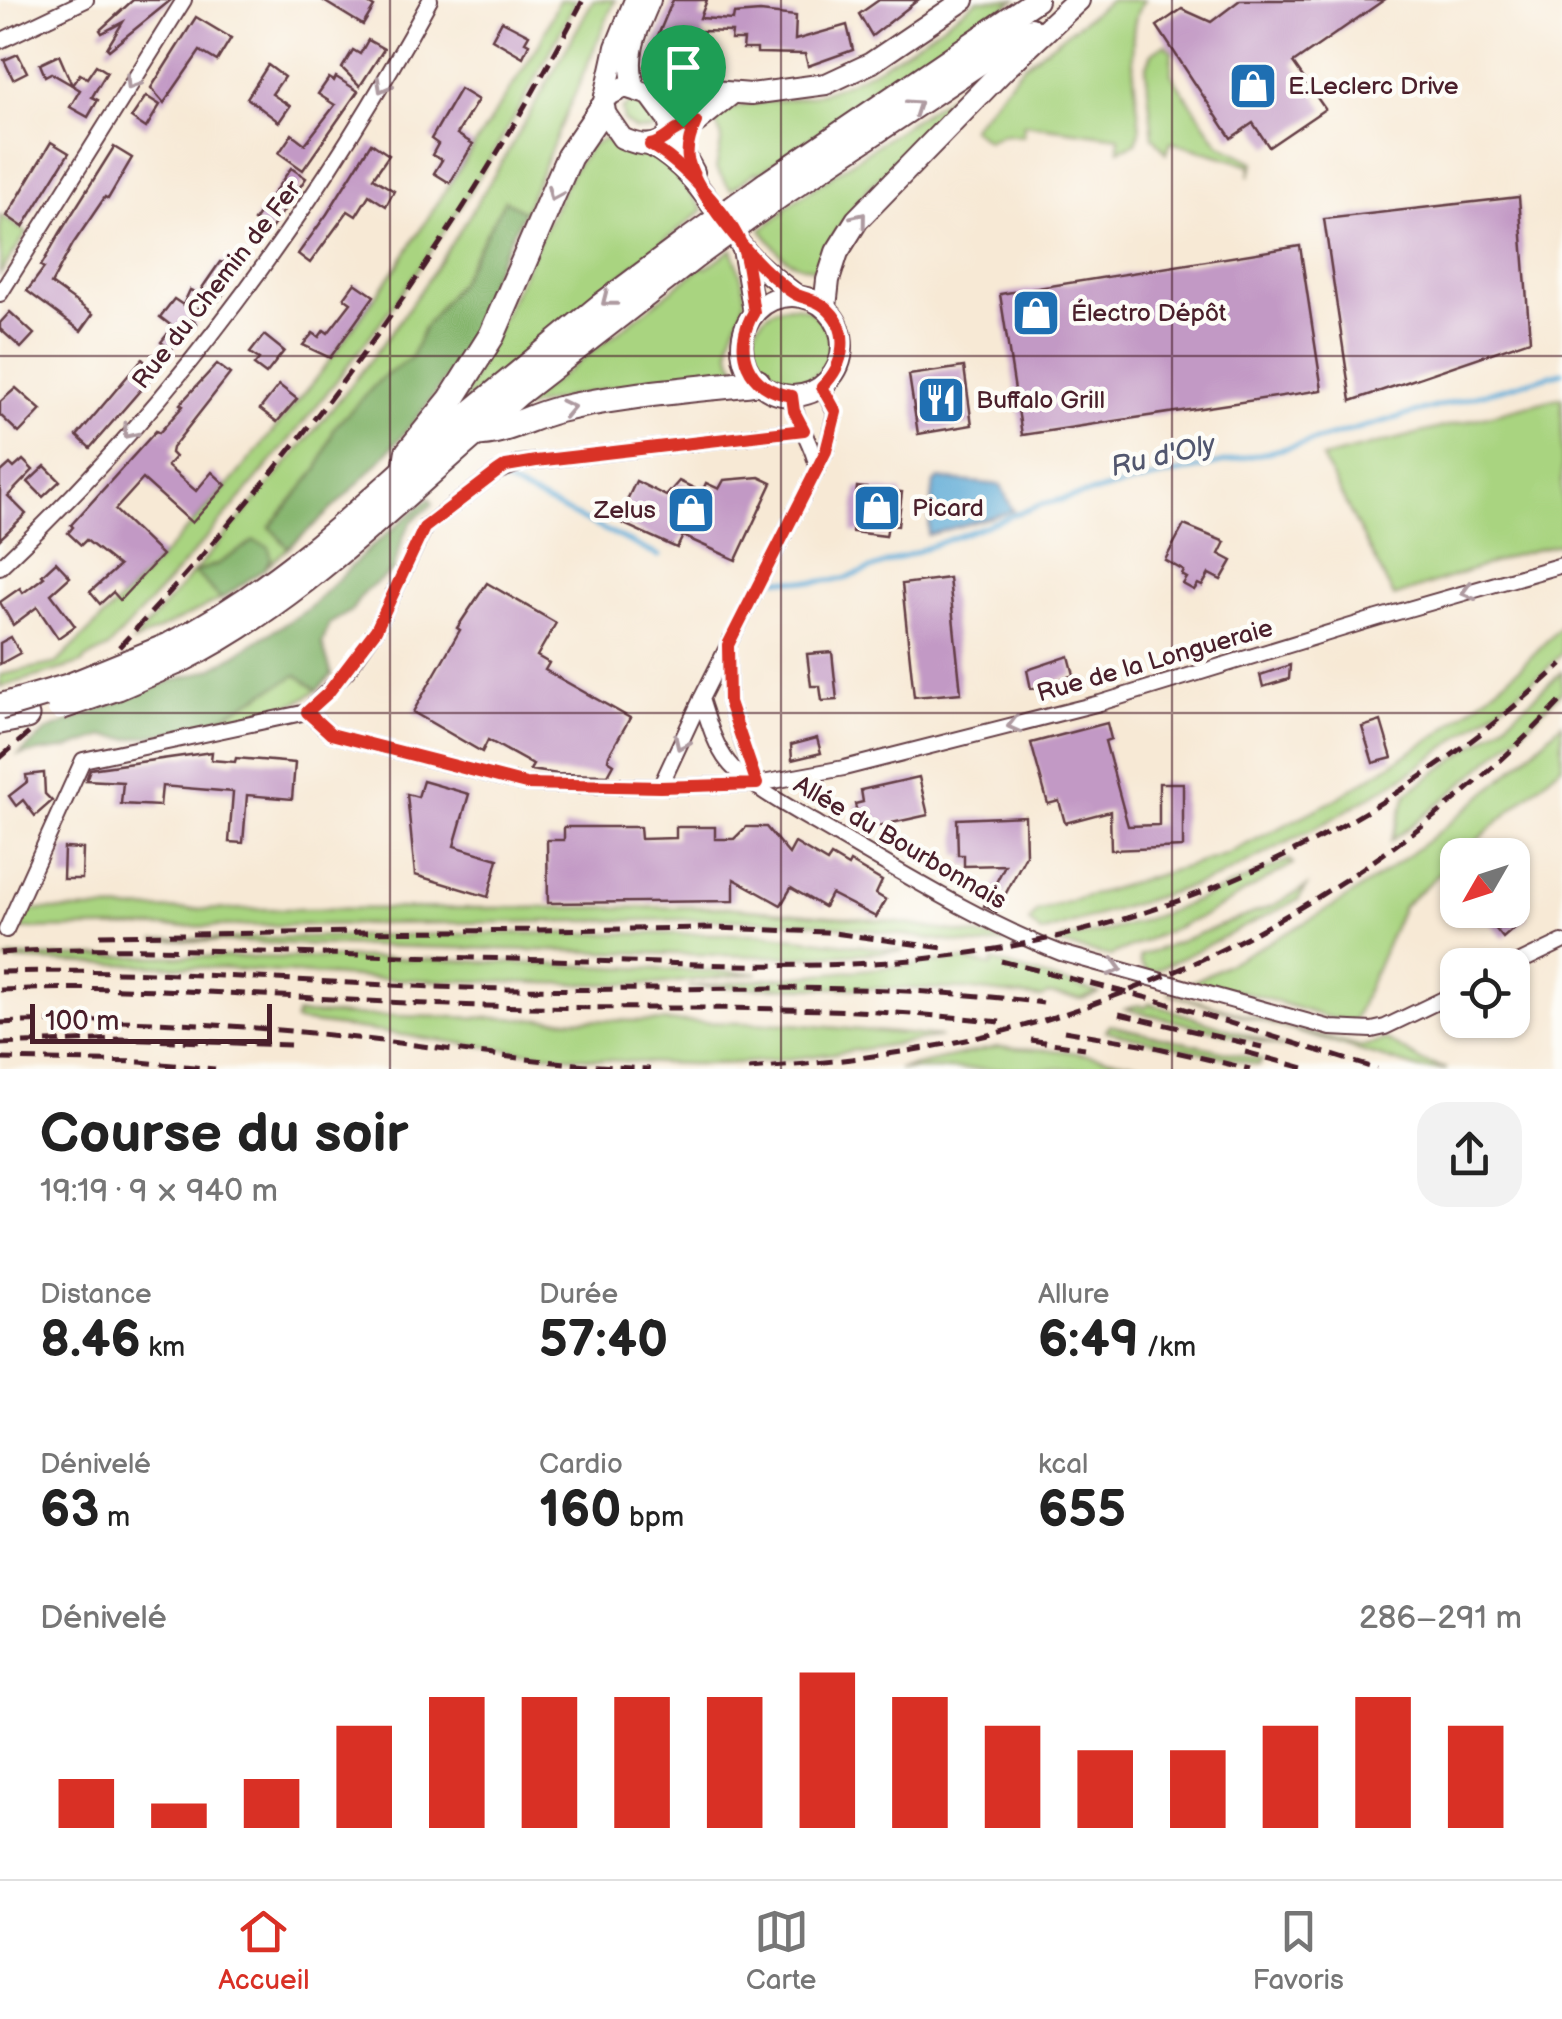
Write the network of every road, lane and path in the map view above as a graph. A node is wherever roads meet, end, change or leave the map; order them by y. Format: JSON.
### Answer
{"nodes":[{"id":1,"x":86,"y":0,"type":"edge"},
{"id":2,"x":184,"y":0,"type":"edge"},
{"id":3,"x":430,"y":0,"type":"edge"},
{"id":4,"x":636,"y":0,"type":"edge"},
{"id":5,"x":650,"y":0,"type":"edge"},
{"id":6,"x":964,"y":0,"type":"edge"},
{"id":7,"x":1036,"y":0,"type":"edge"},
{"id":8,"x":1076,"y":0,"type":"edge"},
{"id":9,"x":0,"y":41,"type":"edge"},
{"id":10,"x":642,"y":92,"type":"junction"},
{"id":11,"x":732,"y":94,"type":"junction"},
{"id":12,"x":603,"y":103,"type":"junction"},
{"id":13,"x":696,"y":122,"type":"junction"},
{"id":14,"x":671,"y":131,"type":"junction"},
{"id":15,"x":650,"y":145,"type":"junction"},
{"id":16,"x":688,"y":157,"type":"junction"},
{"id":17,"x":704,"y":192,"type":"junction"},
{"id":18,"x":771,"y":192,"type":"junction"},
{"id":19,"x":743,"y":248,"type":"junction"},
{"id":20,"x":0,"y":294,"type":"edge"},
{"id":21,"x":796,"y":295,"type":"junction"},
{"id":22,"x":825,"y":307,"type":"junction"},
{"id":23,"x":754,"y":312,"type":"junction"},
{"id":24,"x":758,"y":382,"type":"junction"},
{"id":25,"x":822,"y":387,"type":"junction"},
{"id":26,"x":792,"y":396,"type":"junction"},
{"id":27,"x":476,"y":424,"type":"junction"},
{"id":28,"x":804,"y":430,"type":"junction"},
{"id":29,"x":406,"y":467,"type":"junction"},
{"id":30,"x":817,"y":467,"type":"junction"},
{"id":31,"x":1562,"y":566,"type":"edge"},
{"id":32,"x":0,"y":567,"type":"edge"},
{"id":33,"x":728,"y":645,"type":"junction"},
{"id":34,"x":174,"y":654,"type":"junction"},
{"id":35,"x":702,"y":698,"type":"junction"},
{"id":36,"x":0,"y":707,"type":"edge"},
{"id":37,"x":307,"y":712,"type":"junction"},
{"id":38,"x":0,"y":721,"type":"edge"},
{"id":39,"x":757,"y":784,"type":"junction"},
{"id":40,"x":660,"y":787,"type":"junction"},
{"id":41,"x":6,"y":930,"type":"dead end"},
{"id":42,"x":1562,"y":942,"type":"edge"},
{"id":43,"x":1530,"y":957,"type":"edge"},
{"id":44,"x":1440,"y":1000,"type":"edge"}],
"edges":[{"from":1,"to":9,"type":"street"},
{"from":2,"to":20,"type":"street","one_way":true},
{"from":3,"to":32,"type":"street","name":"Rue du Chemin de Fer","one_way":true},
{"from":4,"to":12,"type":"main road"},
{"from":5,"to":10,"type":"main road"},
{"from":6,"to":11,"type":"main road"},
{"from":7,"to":18,"type":"main road"},
{"from":18,"to":8,"type":"main road","one_way":true},
{"from":22,"to":8,"type":"main road","one_way":true},
{"from":10,"to":11,"type":"main road"},
{"from":10,"to":12,"type":"main road"},
{"from":10,"to":14,"type":"main road"},
{"from":11,"to":13,"type":"main road"},
{"from":12,"to":15,"type":"main road"},
{"from":12,"to":29,"type":"highway","one_way":true},
{"from":13,"to":14,"type":"main road"},
{"from":13,"to":16,"type":"main road"},
{"from":14,"to":15,"type":"main road"},
{"from":14,"to":16,"type":"main road"},
{"from":15,"to":17,"type":"main road"},
{"from":16,"to":17,"type":"main road"},
{"from":17,"to":19,"type":"main road"},
{"from":18,"to":27,"type":"main road","bridge":true},
{"from":19,"to":21,"type":"main road"},
{"from":19,"to":23,"type":"main road"},
{"from":21,"to":22,"type":"main road"},
{"from":21,"to":23,"type":"main road"},
{"from":22,"to":25,"type":"main road"},
{"from":23,"to":24,"type":"main road"},
{"from":24,"to":26,"type":"main road"},
{"from":27,"to":24,"type":"highway","one_way":true},
{"from":25,"to":26,"type":"main road"},
{"from":25,"to":30,"type":"street"},
{"from":26,"to":28,"type":"street"},
{"from":27,"to":29,"type":"highway"},
{"from":27,"to":34,"type":"highway"},
{"from":28,"to":30,"type":"street"},
{"from":28,"to":37,"type":"street"},
{"from":29,"to":34,"type":"highway"},
{"from":30,"to":33,"type":"street"},
{"from":31,"to":39,"type":"street","name":"Rue de la Longueraie","one_way":true},
{"from":33,"to":35,"type":"street"},
{"from":33,"to":39,"type":"street"},
{"from":34,"to":36,"type":"highway","bridge":true},
{"from":34,"to":38,"type":"highway","bridge":true},
{"from":35,"to":39,"type":"street","name":"Allée du Bourbonnais"},
{"from":35,"to":40,"type":"street","one_way":true},
{"from":37,"to":40,"type":"street","name":"Rue de la Longueraie"},
{"from":37,"to":41,"type":"street"},
{"from":39,"to":40,"type":"street","name":"Rue de la Longueraie"},
{"from":39,"to":44,"type":"street","name":"Allée du Bourbonnais","one_way":true},
{"from":42,"to":43,"type":"street"}]}
